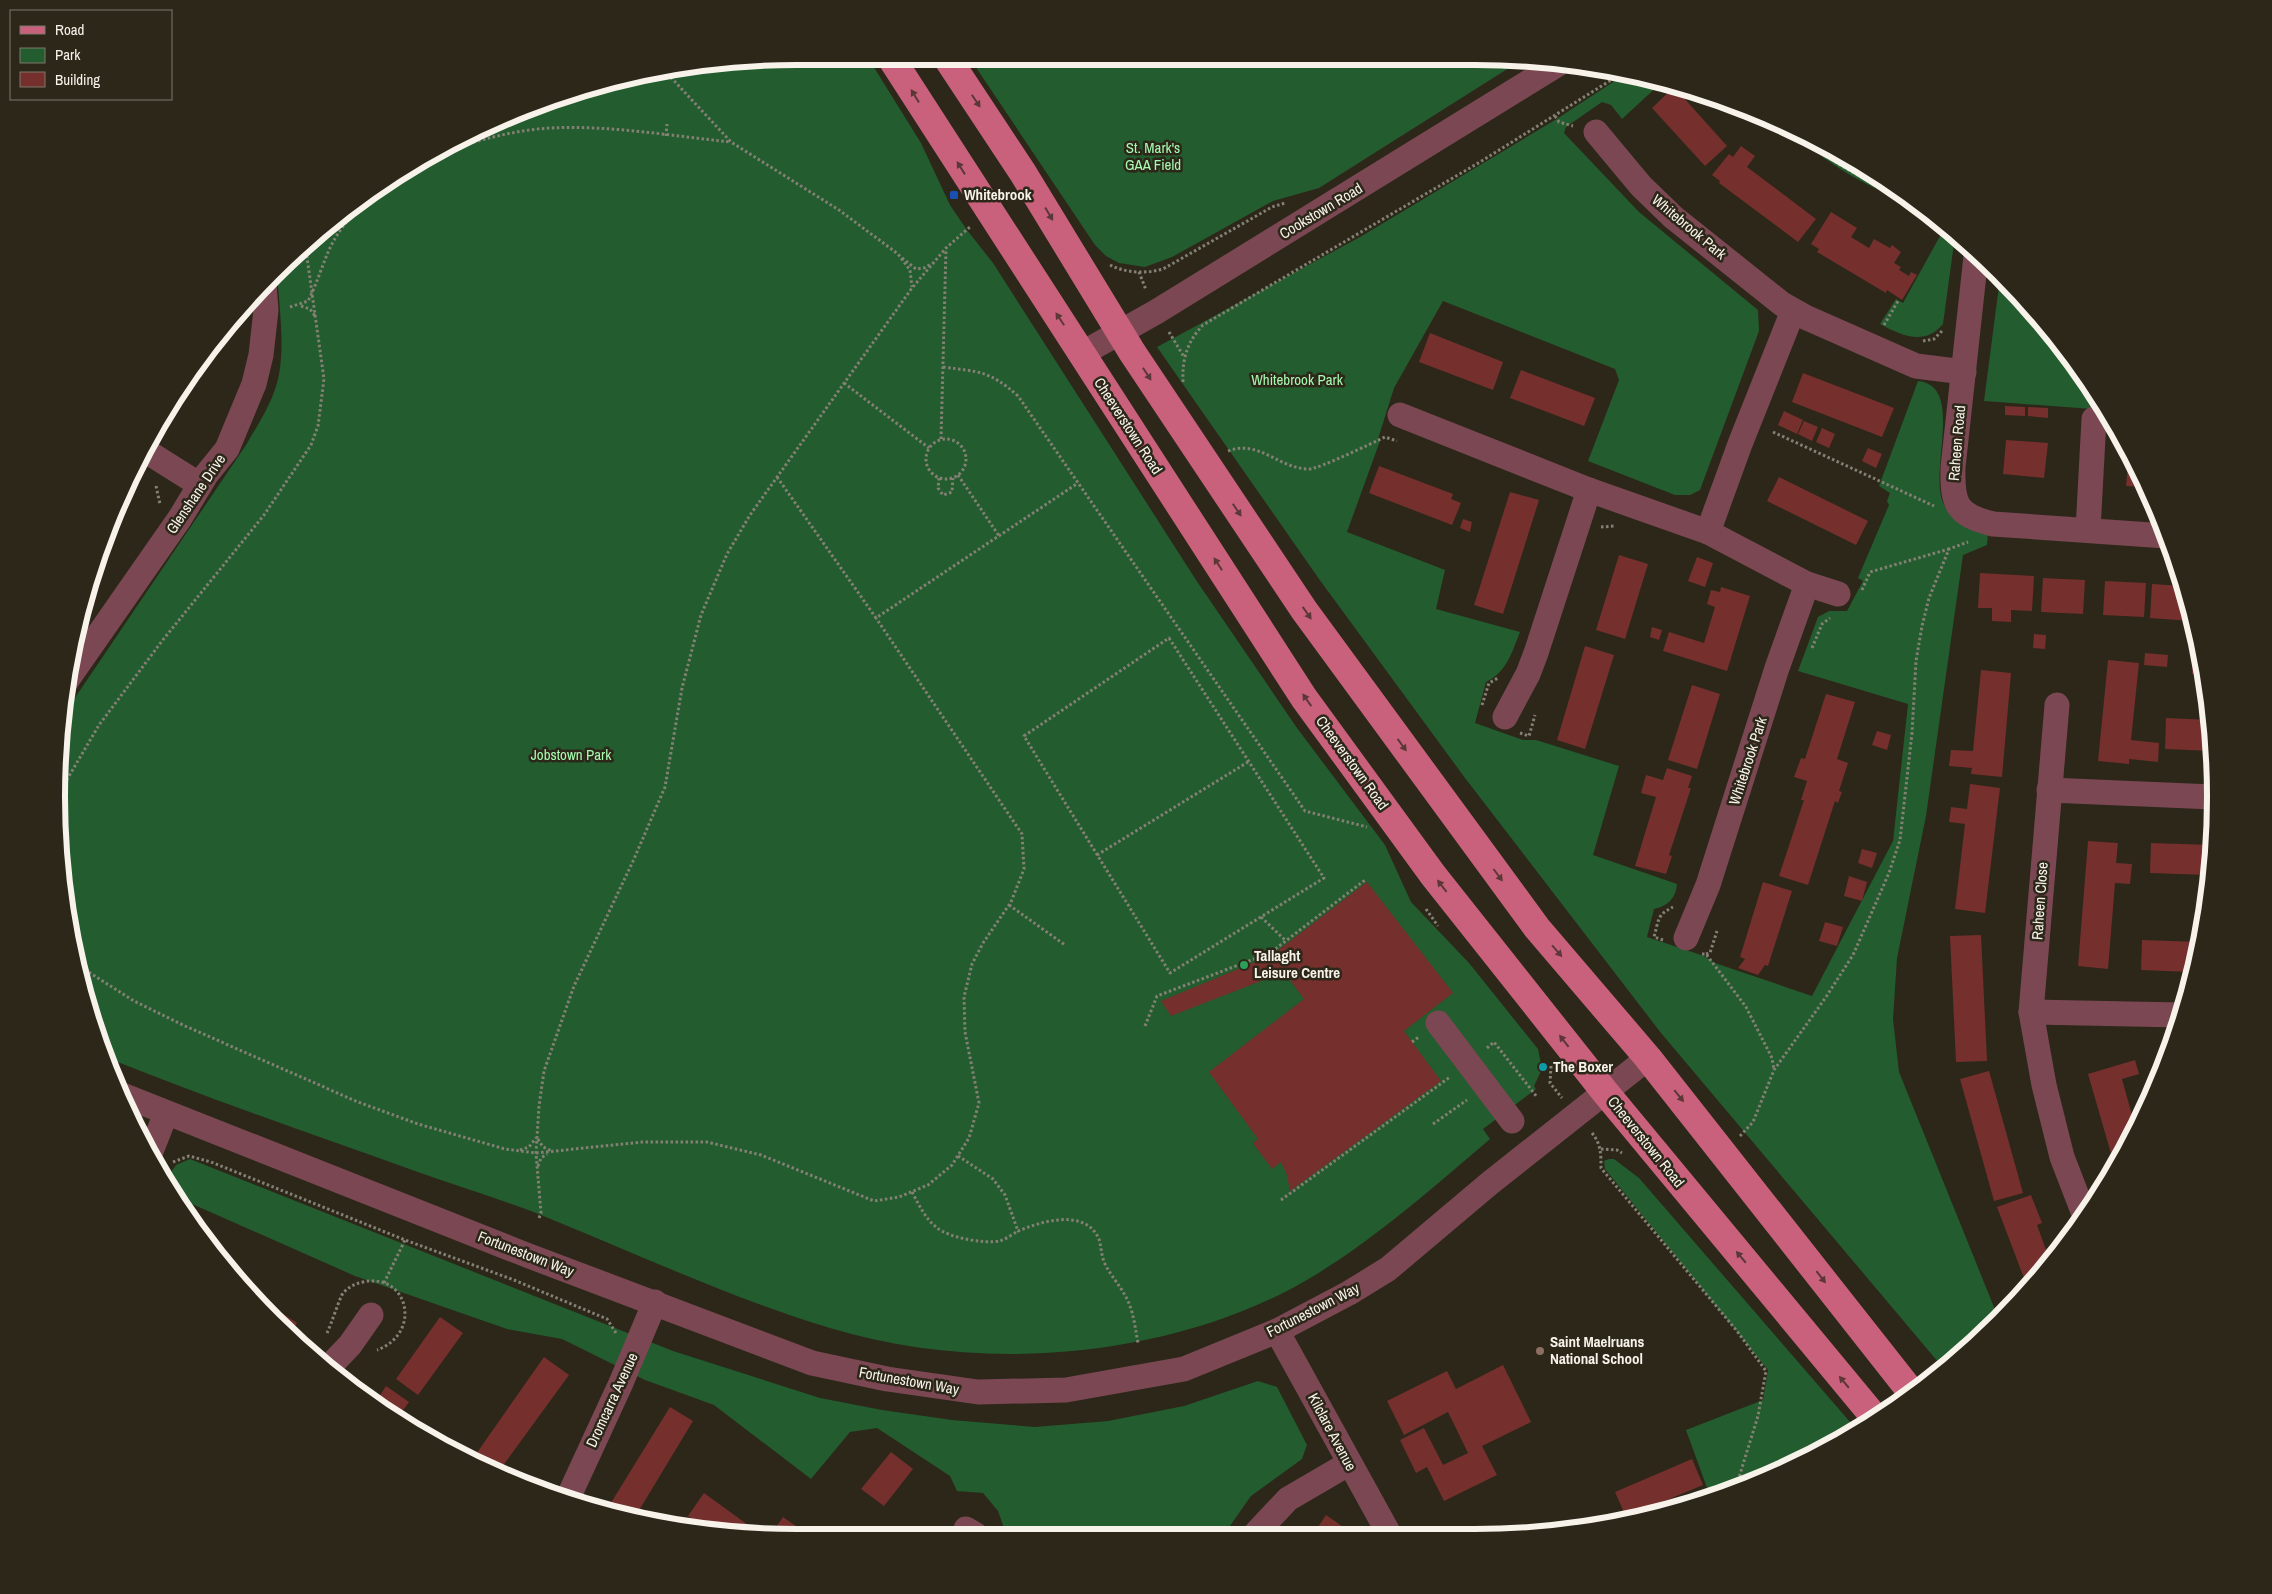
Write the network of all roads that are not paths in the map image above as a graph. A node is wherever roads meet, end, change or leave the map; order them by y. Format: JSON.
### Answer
{"nodes":[{"id":1,"x":896,"y":65,"type":"edge"},
{"id":2,"x":952,"y":65,"type":"edge"},
{"id":3,"x":1550,"y":69,"type":"edge"},
{"id":4,"x":1585,"y":129,"type":"road end"},
{"id":5,"x":1975,"y":263,"type":"edge"},
{"id":6,"x":265,"y":295,"type":"edge"},
{"id":7,"x":1793,"y":311,"type":"junction"},
{"id":8,"x":1120,"y":333,"type":"junction"},
{"id":9,"x":1083,"y":354,"type":"junction"},
{"id":10,"x":1964,"y":372,"type":"junction"},
{"id":11,"x":1400,"y":415,"type":"dead end"},
{"id":12,"x":2094,"y":419,"type":"dead end"},
{"id":13,"x":150,"y":454,"type":"edge"},
{"id":14,"x":200,"y":486,"type":"junction"},
{"id":15,"x":1588,"y":490,"type":"junction"},
{"id":16,"x":2088,"y":530,"type":"junction"},
{"id":17,"x":1708,"y":532,"type":"junction"},
{"id":18,"x":2158,"y":535,"type":"edge"},
{"id":19,"x":1806,"y":584,"type":"junction"},
{"id":20,"x":1845,"y":602,"type":"road end"},
{"id":21,"x":77,"y":666,"type":"edge"},
{"id":22,"x":2057,"y":705,"type":"dead end"},
{"id":23,"x":1508,"y":724,"type":"road end"},
{"id":24,"x":2049,"y":790,"type":"junction"},
{"id":25,"x":2207,"y":798,"type":"edge"},
{"id":26,"x":1686,"y":945,"type":"road end"},
{"id":27,"x":2031,"y":1012,"type":"junction"},
{"id":28,"x":2173,"y":1015,"type":"edge"},
{"id":29,"x":1438,"y":1024,"type":"dead end"},
{"id":30,"x":1648,"y":1058,"type":"junction"},
{"id":31,"x":1605,"y":1092,"type":"junction"},
{"id":32,"x":130,"y":1098,"type":"edge"},
{"id":33,"x":166,"y":1113,"type":"junction"},
{"id":34,"x":1512,"y":1121,"type":"dead end"},
{"id":35,"x":160,"y":1157,"type":"edge"},
{"id":36,"x":2081,"y":1207,"type":"edge"},
{"id":37,"x":655,"y":1302,"type":"junction"},
{"id":38,"x":371,"y":1315,"type":"dead end"},
{"id":39,"x":1276,"y":1331,"type":"junction"},
{"id":40,"x":333,"y":1363,"type":"edge"},
{"id":41,"x":1908,"y":1388,"type":"edge"},
{"id":42,"x":1871,"y":1413,"type":"edge"},
{"id":43,"x":1348,"y":1464,"type":"junction"},
{"id":44,"x":570,"y":1493,"type":"edge"},
{"id":45,"x":1260,"y":1529,"type":"edge"},
{"id":46,"x":1386,"y":1529,"type":"edge"}],
"edges":[{"from":9,"to":1,"type":"main road","name":"Cheeverstown Road","one_way":true},
{"from":2,"to":8,"type":"main road","one_way":true},
{"from":3,"to":8,"type":"street","name":"Cookstown Road"},
{"from":4,"to":7,"type":"street","name":"Whitebrook Park"},
{"from":5,"to":10,"type":"street","name":"Raheen Road"},
{"from":6,"to":14,"type":"street","name":"Glenshane Drive"},
{"from":7,"to":10,"type":"street","name":"Whitebrook Park"},
{"from":7,"to":17,"type":"street"},
{"from":8,"to":9,"type":"street","name":"Cookstown Road"},
{"from":8,"to":30,"type":"main road","one_way":true},
{"from":31,"to":9,"type":"main road","name":"Cheeverstown Road","one_way":true},
{"from":10,"to":16,"type":"street","name":"Raheen Road"},
{"from":11,"to":15,"type":"street"},
{"from":12,"to":16,"type":"street"},
{"from":13,"to":14,"type":"street"},
{"from":14,"to":21,"type":"street","name":"Glenshane Drive"},
{"from":15,"to":17,"type":"street"},
{"from":15,"to":23,"type":"street"},
{"from":16,"to":18,"type":"street","name":"Raheen Road"},
{"from":17,"to":19,"type":"street"},
{"from":19,"to":20,"type":"street"},
{"from":19,"to":26,"type":"street","name":"Whitebrook Park"},
{"from":22,"to":24,"type":"street","name":"Raheen Close"},
{"from":24,"to":25,"type":"street"},
{"from":24,"to":27,"type":"street","name":"Raheen Close"},
{"from":27,"to":28,"type":"street"},
{"from":27,"to":36,"type":"street","name":"Raheen Close"},
{"from":29,"to":34,"type":"street"},
{"from":30,"to":31,"type":"street","name":"Fortunestown Way"},
{"from":30,"to":41,"type":"main road","one_way":true},
{"from":31,"to":39,"type":"street","name":"Fortunestown Way"},
{"from":42,"to":31,"type":"main road","name":"Cheeverstown Road","one_way":true},
{"from":32,"to":33,"type":"street","name":"Fortunestown Way"},
{"from":33,"to":35,"type":"street"},
{"from":33,"to":37,"type":"street","name":"Fortunestown Way"},
{"from":37,"to":39,"type":"street","name":"Fortunestown Way"},
{"from":37,"to":44,"type":"street","name":"Dromcarra Avenue"},
{"from":38,"to":40,"type":"street"},
{"from":39,"to":43,"type":"street","name":"Kilclare Avenue"},
{"from":43,"to":45,"type":"street"},
{"from":43,"to":46,"type":"street","name":"Kilclare Avenue"}]}
